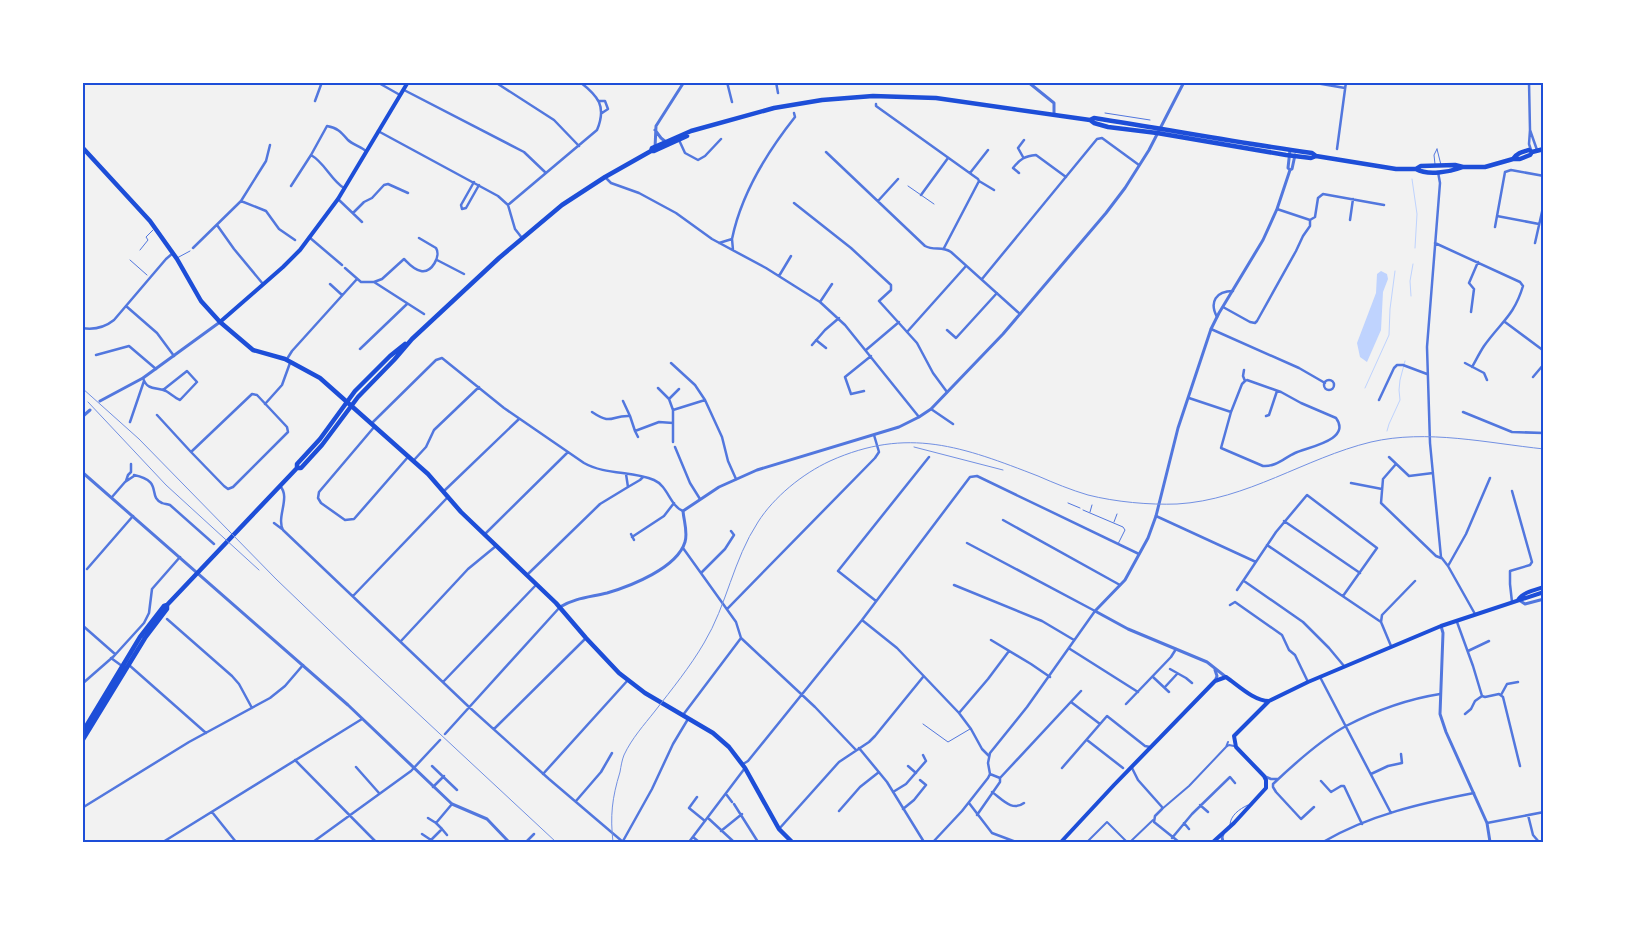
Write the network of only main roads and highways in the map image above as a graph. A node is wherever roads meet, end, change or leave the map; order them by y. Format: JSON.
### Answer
{"nodes":[{"id":1,"x":408,"y":82,"type":"edge"},
{"id":2,"x":1090,"y":120,"type":"junction"},
{"id":3,"x":694,"y":132,"type":"junction"},
{"id":4,"x":82,"y":147,"type":"edge"},
{"id":5,"x":1544,"y":148,"type":"edge"},
{"id":6,"x":654,"y":149,"type":"junction"},
{"id":7,"x":1292,"y":153,"type":"junction"},
{"id":8,"x":1463,"y":167,"type":"junction"},
{"id":9,"x":1416,"y":169,"type":"junction"},
{"id":10,"x":220,"y":322,"type":"junction"},
{"id":11,"x":412,"y":339,"type":"junction"},
{"id":12,"x":347,"y":401,"type":"junction"},
{"id":13,"x":352,"y":405,"type":"junction"},
{"id":14,"x":297,"y":468,"type":"junction"},
{"id":15,"x":1544,"y":587,"type":"edge"},
{"id":16,"x":1544,"y":592,"type":"edge"},
{"id":17,"x":1518,"y":600,"type":"junction"},
{"id":18,"x":167,"y":605,"type":"junction"},
{"id":19,"x":1256,"y":698,"type":"junction"},
{"id":20,"x":1269,"y":701,"type":"junction"},
{"id":21,"x":1257,"y":713,"type":"junction"},
{"id":22,"x":82,"y":733,"type":"edge"},
{"id":23,"x":82,"y":741,"type":"edge"},
{"id":24,"x":792,"y":842,"type":"edge"},
{"id":25,"x":1061,"y":842,"type":"edge"},
{"id":26,"x":1213,"y":842,"type":"edge"}],
"edges":[{"from":1,"to":10,"type":"main road"},
{"from":2,"to":3,"type":"highway"},
{"from":2,"to":7,"type":"highway"},
{"from":2,"to":7,"type":"highway"},
{"from":3,"to":6,"type":"highway"},
{"from":3,"to":6,"type":"highway"},
{"from":4,"to":10,"type":"highway"},
{"from":5,"to":8,"type":"highway"},
{"from":6,"to":11,"type":"highway"},
{"from":7,"to":9,"type":"highway"},
{"from":8,"to":9,"type":"highway"},
{"from":8,"to":9,"type":"highway"},
{"from":10,"to":12,"type":"highway"},
{"from":11,"to":12,"type":"highway"},
{"from":11,"to":13,"type":"highway"},
{"from":12,"to":13,"type":"highway"},
{"from":12,"to":14,"type":"highway"},
{"from":13,"to":14,"type":"highway"},
{"from":13,"to":24,"type":"highway"},
{"from":14,"to":18,"type":"highway"},
{"from":15,"to":17,"type":"main road"},
{"from":16,"to":17,"type":"main road"},
{"from":17,"to":20,"type":"main road"},
{"from":18,"to":22,"type":"highway"},
{"from":18,"to":23,"type":"highway"},
{"from":19,"to":20,"type":"main road"},
{"from":19,"to":21,"type":"main road"},
{"from":19,"to":25,"type":"main road"},
{"from":20,"to":21,"type":"main road"},
{"from":21,"to":26,"type":"main road"}]}
